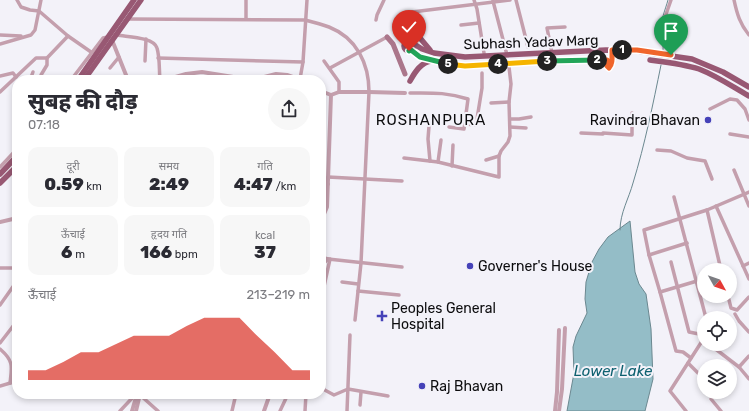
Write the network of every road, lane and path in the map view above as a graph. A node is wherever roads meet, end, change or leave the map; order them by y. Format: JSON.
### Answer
{"nodes":[{"id":1,"x":17,"y":0,"type":"edge"},
{"id":2,"x":41,"y":0,"type":"edge"},
{"id":3,"x":134,"y":0,"type":"edge"},
{"id":4,"x":141,"y":0,"type":"edge"},
{"id":5,"x":246,"y":0,"type":"edge"},
{"id":6,"x":306,"y":0,"type":"edge"},
{"id":7,"x":384,"y":0,"type":"edge"},
{"id":8,"x":510,"y":0,"type":"edge"},
{"id":9,"x":516,"y":0,"type":"edge"},
{"id":10,"x":671,"y":0,"type":"edge"},
{"id":11,"x":734,"y":0,"type":"edge"},
{"id":12,"x":493,"y":1,"type":"edge"},
{"id":13,"x":475,"y":2,"type":"edge"},
{"id":14,"x":39,"y":11,"type":"junction"},
{"id":15,"x":412,"y":12,"type":"dead end"},
{"id":16,"x":129,"y":18,"type":"junction"},
{"id":17,"x":246,"y":19,"type":"junction"},
{"id":18,"x":305,"y":20,"type":"junction"},
{"id":19,"x":376,"y":20,"type":"dead end"},
{"id":20,"x":412,"y":20,"type":"dead end"},
{"id":21,"x":664,"y":20,"type":"dead end"},
{"id":22,"x":479,"y":23,"type":"junction"},
{"id":23,"x":461,"y":25,"type":"dead end"},
{"id":24,"x":565,"y":27,"type":"dead end"},
{"id":25,"x":117,"y":35,"type":"junction"},
{"id":26,"x":749,"y":35,"type":"edge"},
{"id":27,"x":0,"y":36,"type":"edge"},
{"id":28,"x":25,"y":36,"type":"junction"},
{"id":29,"x":68,"y":36,"type":"junction"},
{"id":30,"x":387,"y":37,"type":"joint"},
{"id":31,"x":110,"y":39,"type":"junction"},
{"id":32,"x":146,"y":39,"type":"junction"},
{"id":33,"x":0,"y":44,"type":"edge"},
{"id":34,"x":414,"y":44,"type":"junction"},
{"id":35,"x":528,"y":47,"type":"dead end"},
{"id":36,"x":411,"y":50,"type":"junction"},
{"id":37,"x":612,"y":50,"type":"junction"},
{"id":38,"x":359,"y":51,"type":"junction"},
{"id":39,"x":91,"y":52,"type":"junction"},
{"id":40,"x":434,"y":53,"type":"junction"},
{"id":41,"x":552,"y":53,"type":"junction"},
{"id":42,"x":484,"y":54,"type":"dead end"},
{"id":43,"x":507,"y":55,"type":"junction"},
{"id":44,"x":119,"y":57,"type":"junction"},
{"id":45,"x":47,"y":58,"type":"junction"},
{"id":46,"x":158,"y":58,"type":"junction"},
{"id":47,"x":607,"y":60,"type":"joint"},
{"id":48,"x":650,"y":60,"type":"dead end"},
{"id":49,"x":145,"y":61,"type":"dead end"},
{"id":50,"x":324,"y":61,"type":"dead end"},
{"id":51,"x":432,"y":61,"type":"junction"},
{"id":52,"x":303,"y":62,"type":"junction"},
{"id":53,"x":509,"y":67,"type":"dead end"},
{"id":54,"x":110,"y":68,"type":"dead end"},
{"id":55,"x":330,"y":68,"type":"junction"},
{"id":56,"x":33,"y":72,"type":"dead end"},
{"id":57,"x":482,"y":73,"type":"dead end"},
{"id":58,"x":405,"y":74,"type":"dead end"},
{"id":59,"x":15,"y":75,"type":"edge"},
{"id":60,"x":18,"y":75,"type":"edge"},
{"id":61,"x":32,"y":75,"type":"edge"},
{"id":62,"x":41,"y":75,"type":"dead end"},
{"id":63,"x":75,"y":75,"type":"edge"},
{"id":64,"x":82,"y":75,"type":"edge"},
{"id":65,"x":87,"y":75,"type":"edge"},
{"id":66,"x":126,"y":75,"type":"edge"},
{"id":67,"x":160,"y":75,"type":"edge"},
{"id":68,"x":182,"y":75,"type":"edge"},
{"id":69,"x":218,"y":75,"type":"edge"},
{"id":70,"x":273,"y":75,"type":"edge"},
{"id":71,"x":287,"y":75,"type":"edge"},
{"id":72,"x":302,"y":75,"type":"edge"},
{"id":73,"x":0,"y":76,"type":"edge"},
{"id":74,"x":12,"y":81,"type":"edge"},
{"id":75,"x":410,"y":81,"type":"dead end"},
{"id":76,"x":749,"y":87,"type":"edge"},
{"id":77,"x":0,"y":92,"type":"edge"},
{"id":78,"x":326,"y":92,"type":"edge"},
{"id":79,"x":339,"y":92,"type":"junction"},
{"id":80,"x":369,"y":92,"type":"junction"},
{"id":81,"x":410,"y":93,"type":"dead end"},
{"id":82,"x":405,"y":94,"type":"dead end"},
{"id":83,"x":331,"y":95,"type":"junction"},
{"id":84,"x":749,"y":96,"type":"edge"},
{"id":85,"x":509,"y":102,"type":"junction"},
{"id":86,"x":491,"y":103,"type":"dead end"},
{"id":87,"x":710,"y":109,"type":"dead end"},
{"id":88,"x":632,"y":113,"type":"dead end"},
{"id":89,"x":531,"y":117,"type":"dead end"},
{"id":90,"x":510,"y":119,"type":"junction"},
{"id":91,"x":749,"y":120,"type":"edge"},
{"id":92,"x":465,"y":124,"type":"junction"},
{"id":93,"x":429,"y":126,"type":"dead end"},
{"id":94,"x":449,"y":127,"type":"dead end"},
{"id":95,"x":510,"y":127,"type":"junction"},
{"id":96,"x":526,"y":128,"type":"dead end"},
{"id":97,"x":581,"y":133,"type":"dead end"},
{"id":98,"x":730,"y":134,"type":"dead end"},
{"id":99,"x":749,"y":138,"type":"edge"},
{"id":100,"x":441,"y":140,"type":"dead end"},
{"id":101,"x":453,"y":145,"type":"dead end"},
{"id":102,"x":657,"y":150,"type":"dead end"},
{"id":103,"x":12,"y":154,"type":"edge"},
{"id":104,"x":499,"y":156,"type":"junction"},
{"id":105,"x":404,"y":158,"type":"dead end"},
{"id":106,"x":486,"y":160,"type":"dead end"},
{"id":107,"x":12,"y":161,"type":"edge"},
{"id":108,"x":430,"y":161,"type":"junction"},
{"id":109,"x":438,"y":162,"type":"junction"},
{"id":110,"x":0,"y":166,"type":"edge"},
{"id":111,"x":452,"y":166,"type":"junction"},
{"id":112,"x":734,"y":170,"type":"dead end"},
{"id":113,"x":12,"y":171,"type":"edge"},
{"id":114,"x":0,"y":174,"type":"edge"},
{"id":115,"x":365,"y":179,"type":"junction"},
{"id":116,"x":712,"y":179,"type":"dead end"},
{"id":117,"x":328,"y":180,"type":"junction"},
{"id":118,"x":402,"y":180,"type":"dead end"},
{"id":119,"x":0,"y":182,"type":"edge"},
{"id":120,"x":749,"y":192,"type":"edge"},
{"id":121,"x":744,"y":195,"type":"junction"},
{"id":122,"x":674,"y":197,"type":"dead end"},
{"id":123,"x":716,"y":206,"type":"junction"},
{"id":124,"x":749,"y":206,"type":"edge"},
{"id":125,"x":326,"y":209,"type":"edge"},
{"id":126,"x":706,"y":210,"type":"junction"},
{"id":127,"x":12,"y":219,"type":"edge"},
{"id":128,"x":681,"y":219,"type":"junction"},
{"id":129,"x":0,"y":222,"type":"edge"},
{"id":130,"x":687,"y":243,"type":"junction"},
{"id":131,"x":649,"y":255,"type":"junction"},
{"id":132,"x":326,"y":258,"type":"edge"},
{"id":133,"x":329,"y":259,"type":"junction"},
{"id":134,"x":326,"y":261,"type":"edge"},
{"id":135,"x":671,"y":262,"type":"dead end"},
{"id":136,"x":361,"y":263,"type":"junction"},
{"id":137,"x":719,"y":263,"type":"edge"},
{"id":138,"x":749,"y":263,"type":"edge"},
{"id":139,"x":743,"y":266,"type":"junction"},
{"id":140,"x":402,"y":267,"type":"dead end"},
{"id":141,"x":0,"y":268,"type":"edge"},
{"id":142,"x":12,"y":268,"type":"edge"},
{"id":143,"x":747,"y":272,"type":"edge"},
{"id":144,"x":326,"y":274,"type":"edge"},
{"id":145,"x":749,"y":279,"type":"edge"},
{"id":146,"x":697,"y":281,"type":"joint"},
{"id":147,"x":342,"y":282,"type":"dead end"},
{"id":148,"x":358,"y":284,"type":"junction"},
{"id":149,"x":677,"y":287,"type":"junction"},
{"id":150,"x":12,"y":288,"type":"edge"},
{"id":151,"x":358,"y":291,"type":"junction"},
{"id":152,"x":660,"y":292,"type":"junction"},
{"id":153,"x":399,"y":295,"type":"dead end"},
{"id":154,"x":749,"y":297,"type":"edge"},
{"id":155,"x":730,"y":303,"type":"edge"},
{"id":156,"x":0,"y":305,"type":"edge"},
{"id":157,"x":737,"y":319,"type":"edge"},
{"id":158,"x":354,"y":320,"type":"dead end"},
{"id":159,"x":12,"y":327,"type":"edge"},
{"id":160,"x":565,"y":328,"type":"dead end"},
{"id":161,"x":559,"y":330,"type":"dead end"},
{"id":162,"x":749,"y":332,"type":"edge"},
{"id":163,"x":697,"y":334,"type":"edge"},
{"id":164,"x":350,"y":335,"type":"dead end"},
{"id":165,"x":0,"y":343,"type":"edge"},
{"id":166,"x":0,"y":349,"type":"edge"},
{"id":167,"x":697,"y":350,"type":"edge"},
{"id":168,"x":718,"y":351,"type":"edge"},
{"id":169,"x":749,"y":356,"type":"edge"},
{"id":170,"x":691,"y":358,"type":"junction"},
{"id":171,"x":688,"y":363,"type":"junction"},
{"id":172,"x":12,"y":366,"type":"joint"},
{"id":173,"x":739,"y":367,"type":"junction"},
{"id":174,"x":697,"y":373,"type":"edge"},
{"id":175,"x":749,"y":379,"type":"edge"},
{"id":176,"x":10,"y":383,"type":"joint"},
{"id":177,"x":0,"y":386,"type":"edge"},
{"id":178,"x":348,"y":389,"type":"junction"},
{"id":179,"x":326,"y":391,"type":"edge"},
{"id":180,"x":361,"y":392,"type":"junction"},
{"id":181,"x":388,"y":396,"type":"dead end"},
{"id":182,"x":133,"y":399,"type":"edge"},
{"id":183,"x":136,"y":399,"type":"edge"},
{"id":184,"x":137,"y":399,"type":"edge"},
{"id":185,"x":144,"y":399,"type":"edge"},
{"id":186,"x":235,"y":399,"type":"edge"},
{"id":187,"x":268,"y":399,"type":"edge"},
{"id":188,"x":286,"y":399,"type":"edge"},
{"id":189,"x":306,"y":399,"type":"edge"},
{"id":190,"x":711,"y":399,"type":"edge"},
{"id":191,"x":360,"y":405,"type":"dead end"},
{"id":192,"x":120,"y":411,"type":"edge"},
{"id":193,"x":132,"y":411,"type":"edge"},
{"id":194,"x":136,"y":411,"type":"edge"},
{"id":195,"x":158,"y":411,"type":"edge"},
{"id":196,"x":232,"y":411,"type":"edge"},
{"id":197,"x":264,"y":411,"type":"edge"},
{"id":198,"x":280,"y":411,"type":"edge"},
{"id":199,"x":305,"y":411,"type":"edge"},
{"id":200,"x":347,"y":411,"type":"edge"},
{"id":201,"x":554,"y":411,"type":"edge"},
{"id":202,"x":559,"y":411,"type":"edge"},
{"id":203,"x":686,"y":411,"type":"edge"},
{"id":204,"x":721,"y":411,"type":"edge"}],
"edges":[{"from":1,"to":14,"type":"street"},
{"from":2,"to":14,"type":"street"},
{"from":3,"to":31,"type":"main road"},
{"from":4,"to":16,"type":"main road"},
{"from":5,"to":17,"type":"street"},
{"from":6,"to":18,"type":"street"},
{"from":7,"to":19,"type":"street"},
{"from":8,"to":12,"type":"street"},
{"from":9,"to":35,"type":"street"},
{"from":10,"to":21,"type":"street"},
{"from":11,"to":26,"type":"street"},
{"from":12,"to":13,"type":"street"},
{"from":12,"to":43,"type":"street"},
{"from":13,"to":15,"type":"street"},
{"from":13,"to":22,"type":"street"},
{"from":14,"to":28,"type":"street"},
{"from":14,"to":29,"type":"street"},
{"from":16,"to":17,"type":"street"},
{"from":16,"to":25,"type":"main road"},
{"from":17,"to":18,"type":"street"},
{"from":18,"to":38,"type":"street"},
{"from":18,"to":52,"type":"street"},
{"from":20,"to":40,"type":"main road"},
{"from":22,"to":23,"type":"street"},
{"from":22,"to":42,"type":"street"},
{"from":24,"to":41,"type":"street"},
{"from":25,"to":31,"type":"main road"},
{"from":25,"to":32,"type":"street"},
{"from":27,"to":28,"type":"street"},
{"from":28,"to":33,"type":"street"},
{"from":29,"to":39,"type":"street"},
{"from":29,"to":45,"type":"street"},
{"from":30,"to":38,"type":"street"},
{"from":30,"to":58,"type":"main road"},
{"from":31,"to":39,"type":"street"},
{"from":31,"to":44,"type":"street"},
{"from":31,"to":64,"type":"main road"},
{"from":31,"to":65,"type":"main road"},
{"from":32,"to":46,"type":"street"},
{"from":32,"to":49,"type":"street"},
{"from":34,"to":36,"type":"main road"},
{"from":34,"to":36,"type":"main road"},
{"from":34,"to":40,"type":"main road","name":"Subhash Yadav Marg"},
{"from":36,"to":51,"type":"main road","name":"Subhash Yadav Marg"},
{"from":37,"to":41,"type":"main road","name":"Subhash Yadav Marg"},
{"from":37,"to":47,"type":"street"},
{"from":37,"to":76,"type":"main road","name":"Subhash Yadav Marg"},
{"from":38,"to":55,"type":"street"},
{"from":38,"to":80,"type":"street"},
{"from":39,"to":63,"type":"street"},
{"from":40,"to":43,"type":"main road","name":"Subhash Yadav Marg"},
{"from":41,"to":43,"type":"main road","name":"Subhash Yadav Marg"},
{"from":44,"to":54,"type":"street"},
{"from":44,"to":66,"type":"street"},
{"from":45,"to":60,"type":"street"},
{"from":45,"to":62,"type":"street"},
{"from":46,"to":52,"type":"street"},
{"from":46,"to":67,"type":"street"},
{"from":47,"to":51,"type":"main road","name":"Subhash Yadav Marg"},
{"from":48,"to":84,"type":"main road"},
{"from":50,"to":55,"type":"street"},
{"from":51,"to":75,"type":"main road"},
{"from":52,"to":72,"type":"street"},
{"from":53,"to":85,"type":"street"},
{"from":55,"to":79,"type":"street"},
{"from":56,"to":61,"type":"street"},
{"from":57,"to":92,"type":"street"},
{"from":59,"to":73,"type":"street"},
{"from":68,"to":69,"type":"street"},
{"from":70,"to":71,"type":"street"},
{"from":74,"to":77,"type":"street"},
{"from":78,"to":83,"type":"street"},
{"from":79,"to":80,"type":"street"},
{"from":79,"to":83,"type":"street"},
{"from":80,"to":82,"type":"street"},
{"from":80,"to":115,"type":"street"},
{"from":81,"to":92,"type":"street"},
{"from":83,"to":117,"type":"street"},
{"from":85,"to":86,"type":"street"},
{"from":85,"to":90,"type":"street"},
{"from":87,"to":91,"type":"street"},
{"from":88,"to":97,"type":"street"},
{"from":89,"to":90,"type":"street"},
{"from":90,"to":95,"type":"street"},
{"from":92,"to":94,"type":"street"},
{"from":93,"to":108,"type":"street"},
{"from":95,"to":96,"type":"street"},
{"from":95,"to":104,"type":"street"},
{"from":98,"to":99,"type":"street"},
{"from":100,"to":109,"type":"street"},
{"from":101,"to":111,"type":"street"},
{"from":102,"to":116,"type":"street"},
{"from":103,"to":110,"type":"street"},
{"from":104,"to":106,"type":"street"},
{"from":104,"to":111,"type":"street"},
{"from":105,"to":108,"type":"street"},
{"from":107,"to":114,"type":"main road"},
{"from":108,"to":109,"type":"street"},
{"from":109,"to":111,"type":"street"},
{"from":112,"to":121,"type":"street"},
{"from":113,"to":119,"type":"main road"},
{"from":115,"to":117,"type":"street"},
{"from":115,"to":118,"type":"street"},
{"from":115,"to":136,"type":"street"},
{"from":117,"to":125,"type":"street"},
{"from":120,"to":121,"type":"street"},
{"from":121,"to":123,"type":"street"},
{"from":121,"to":124,"type":"street"},
{"from":122,"to":128,"type":"street"},
{"from":123,"to":126,"type":"street"},
{"from":123,"to":139,"type":"street"},
{"from":126,"to":128,"type":"street"},
{"from":126,"to":137,"type":"street"},
{"from":127,"to":129,"type":"street"},
{"from":128,"to":130,"type":"street"},
{"from":128,"to":131,"type":"street"},
{"from":130,"to":131,"type":"street"},
{"from":130,"to":146,"type":"street"},
{"from":131,"to":152,"type":"street"},
{"from":132,"to":133,"type":"street"},
{"from":133,"to":134,"type":"street"},
{"from":133,"to":136,"type":"street"},
{"from":133,"to":144,"type":"street"},
{"from":135,"to":149,"type":"street"},
{"from":136,"to":140,"type":"street"},
{"from":136,"to":148,"type":"street"},
{"from":138,"to":139,"type":"street"},
{"from":139,"to":143,"type":"street"},
{"from":141,"to":142,"type":"street"},
{"from":143,"to":145,"type":"street"},
{"from":146,"to":149,"type":"street"},
{"from":147,"to":148,"type":"street"},
{"from":148,"to":151,"type":"street"},
{"from":149,"to":152,"type":"street"},
{"from":149,"to":163,"type":"street"},
{"from":150,"to":156,"type":"street"},
{"from":151,"to":153,"type":"street"},
{"from":151,"to":158,"type":"street"},
{"from":152,"to":170,"type":"street"},
{"from":154,"to":155,"type":"street"},
{"from":157,"to":162,"type":"street"},
{"from":159,"to":165,"type":"street"},
{"from":160,"to":202,"type":"street"},
{"from":161,"to":201,"type":"street"},
{"from":164,"to":178,"type":"street"},
{"from":166,"to":172,"type":"street"},
{"from":167,"to":170,"type":"street"},
{"from":168,"to":173,"type":"street"},
{"from":169,"to":173,"type":"street"},
{"from":170,"to":171,"type":"street"},
{"from":171,"to":174,"type":"street"},
{"from":171,"to":203,"type":"street"},
{"from":172,"to":176,"type":"street"},
{"from":173,"to":175,"type":"street"},
{"from":176,"to":177,"type":"street"},
{"from":178,"to":179,"type":"street"},
{"from":178,"to":180,"type":"street"},
{"from":178,"to":200,"type":"street"},
{"from":180,"to":181,"type":"street"},
{"from":180,"to":191,"type":"street"},
{"from":182,"to":192,"type":"street"},
{"from":183,"to":193,"type":"street"},
{"from":184,"to":194,"type":"street"},
{"from":185,"to":195,"type":"street"},
{"from":186,"to":196,"type":"street"},
{"from":187,"to":197,"type":"street"},
{"from":188,"to":198,"type":"street"},
{"from":189,"to":199,"type":"street"},
{"from":190,"to":204,"type":"street"}]}
